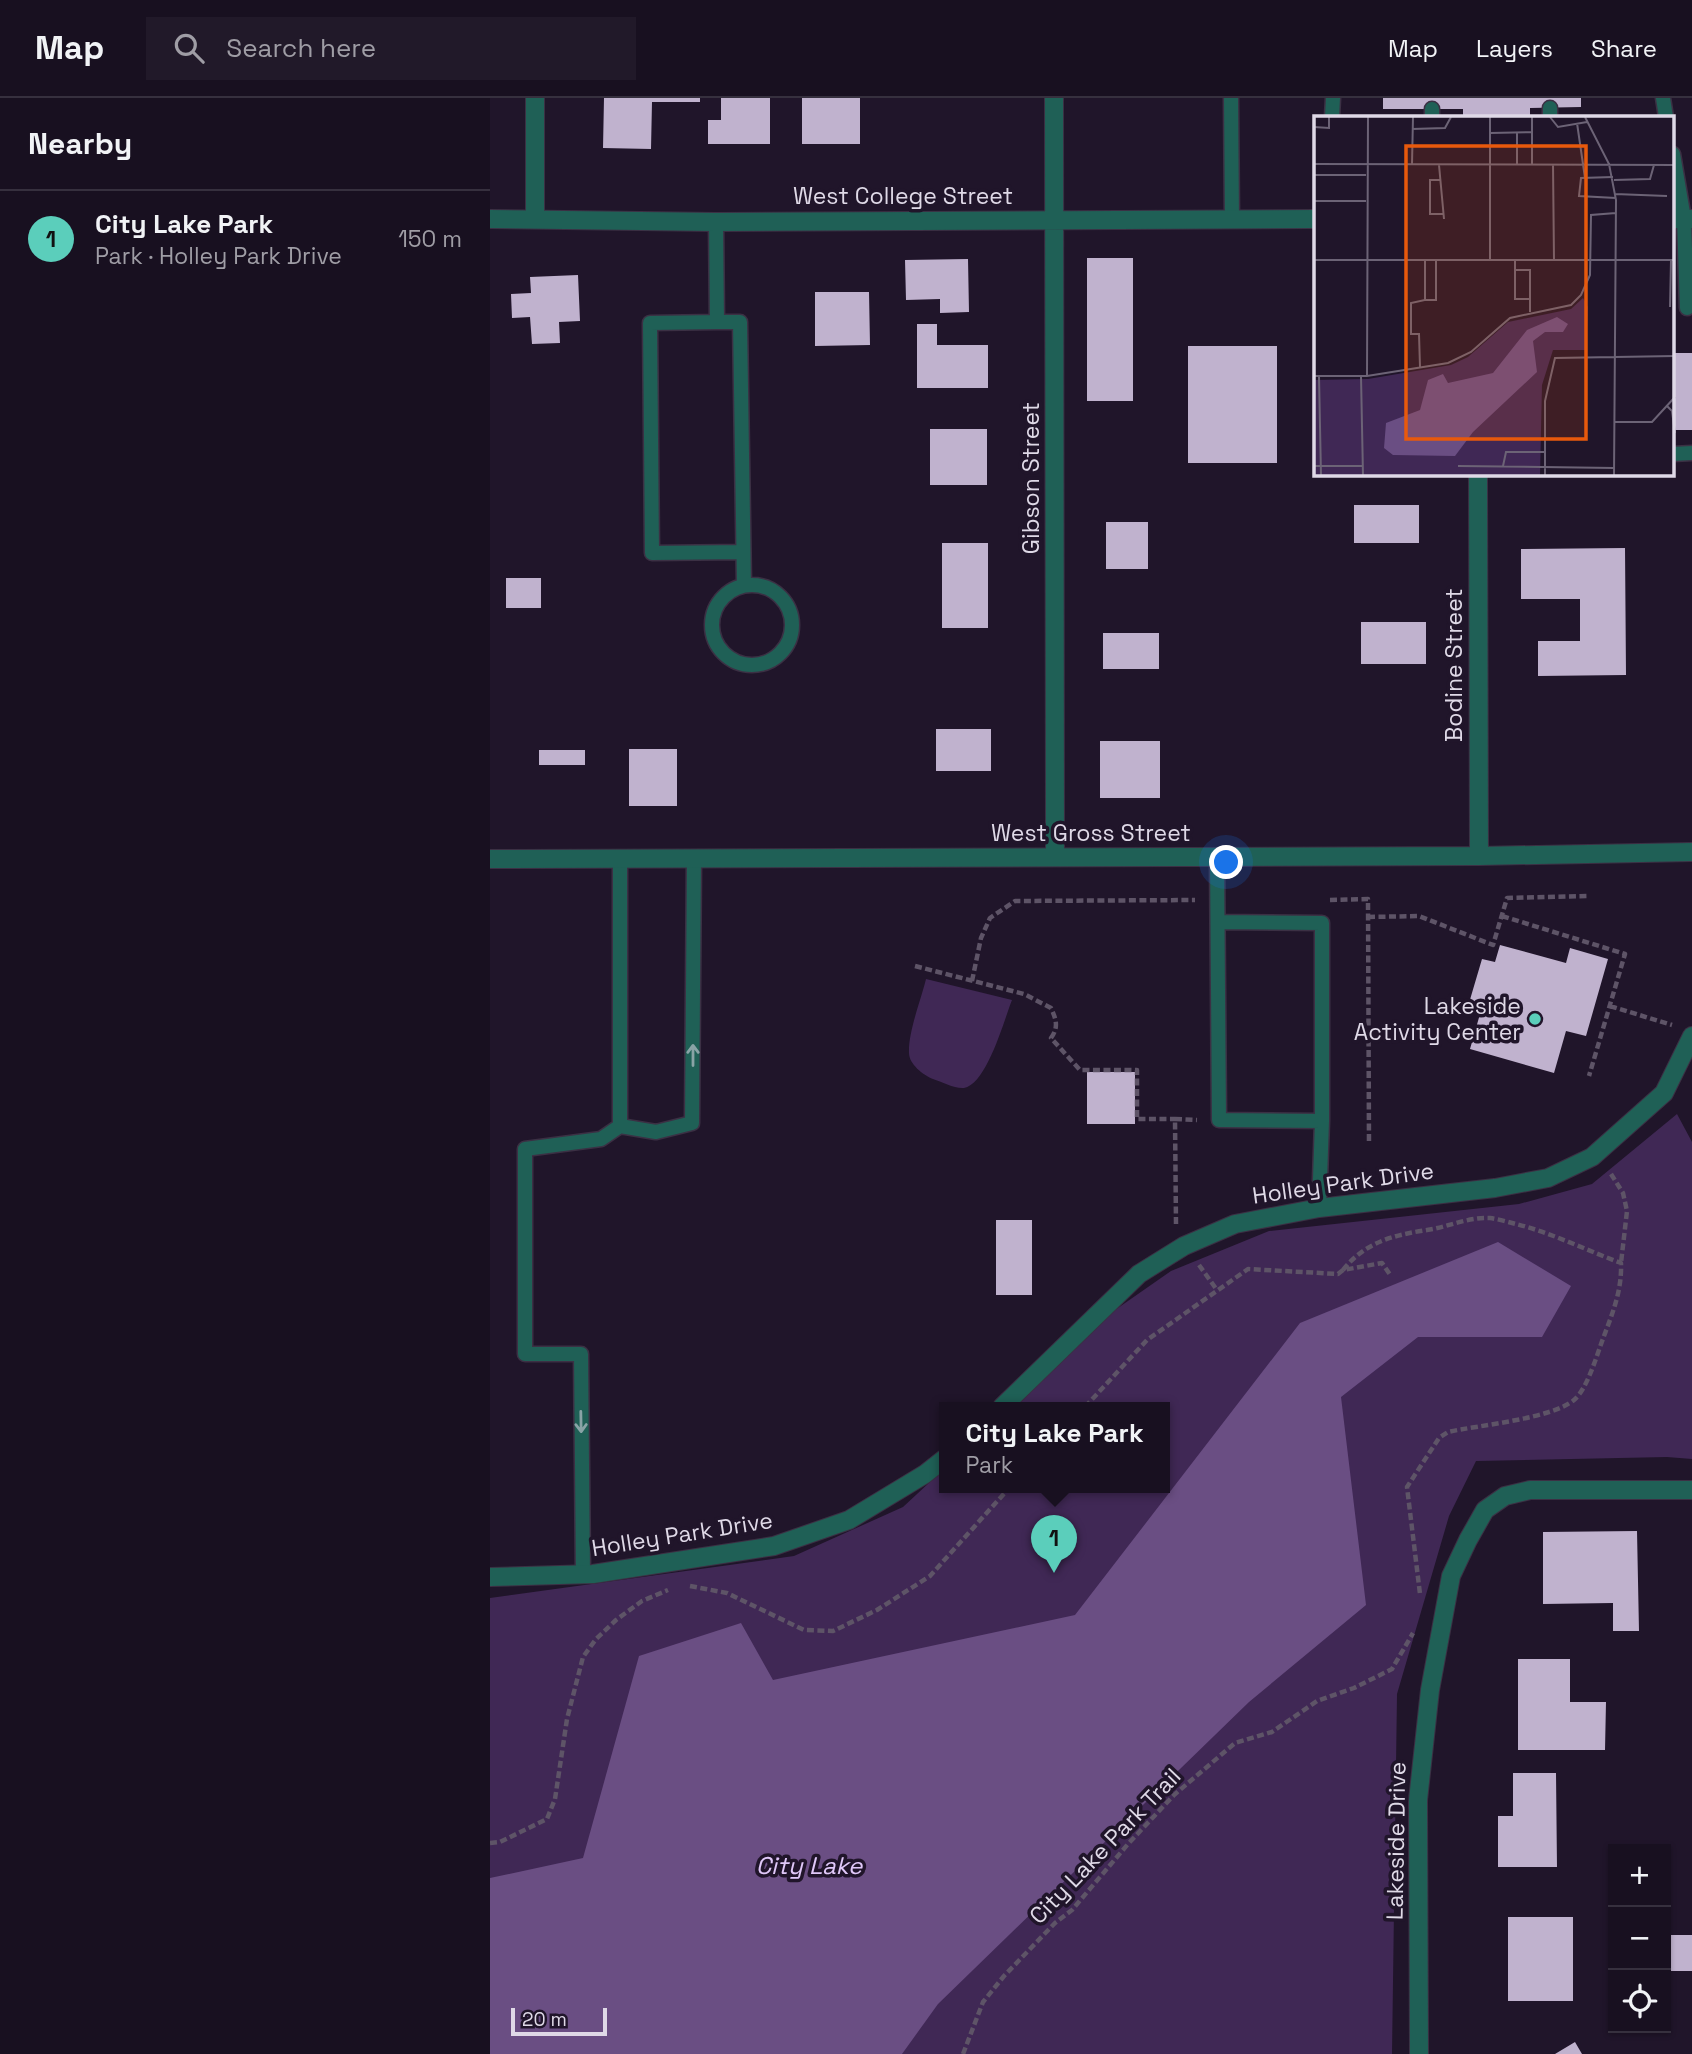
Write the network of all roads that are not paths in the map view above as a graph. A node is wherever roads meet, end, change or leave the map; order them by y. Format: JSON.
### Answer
{"nodes":[{"id":1,"x":535,"y":98,"type":"edge"},
{"id":2,"x":1054,"y":98,"type":"edge"},
{"id":3,"x":1231,"y":98,"type":"edge"},
{"id":4,"x":1333,"y":98,"type":"edge"},
{"id":5,"x":1663,"y":98,"type":"edge"},
{"id":6,"x":1332,"y":116,"type":"edge"},
{"id":7,"x":1666,"y":116,"type":"edge"},
{"id":8,"x":1674,"y":160,"type":"edge"},
{"id":9,"x":490,"y":219,"type":"edge"},
{"id":10,"x":535,"y":219,"type":"junction"},
{"id":11,"x":1056,"y":219,"type":"junction"},
{"id":12,"x":1232,"y":219,"type":"junction"},
{"id":13,"x":1314,"y":219,"type":"edge"},
{"id":14,"x":1683,"y":219,"type":"edge"},
{"id":15,"x":716,"y":222,"type":"junction"},
{"id":16,"x":1684,"y":308,"type":"edge"},
{"id":17,"x":717,"y":322,"type":"junction"},
{"id":18,"x":1692,"y":453,"type":"edge"},
{"id":19,"x":1674,"y":454,"type":"edge"},
{"id":20,"x":1478,"y":476,"type":"edge"},
{"id":21,"x":743,"y":552,"type":"junction"},
{"id":22,"x":744,"y":585,"type":"junction"},
{"id":23,"x":1692,"y":852,"type":"edge"},
{"id":24,"x":1479,"y":856,"type":"junction"},
{"id":25,"x":1055,"y":857,"type":"junction"},
{"id":26,"x":1217,"y":857,"type":"junction"},
{"id":27,"x":620,"y":858,"type":"junction"},
{"id":28,"x":694,"y":858,"type":"junction"},
{"id":29,"x":490,"y":859,"type":"edge"},
{"id":30,"x":1218,"y":922,"type":"junction"},
{"id":31,"x":1686,"y":1032,"type":"edge"},
{"id":32,"x":1322,"y":1121,"type":"junction"},
{"id":33,"x":620,"y":1126,"type":"junction"},
{"id":34,"x":1319,"y":1208,"type":"junction"},
{"id":35,"x":1007,"y":1402,"type":"edge"},
{"id":36,"x":939,"y":1462,"type":"edge"},
{"id":37,"x":1692,"y":1490,"type":"edge"},
{"id":38,"x":583,"y":1574,"type":"junction"},
{"id":39,"x":490,"y":1577,"type":"edge"},
{"id":40,"x":1419,"y":2054,"type":"edge"}],
"edges":[{"from":1,"to":10,"type":"street"},
{"from":2,"to":11,"type":"street","name":"Gibson Street"},
{"from":3,"to":12,"type":"lane"},
{"from":4,"to":6,"type":"lane"},
{"from":5,"to":7,"type":"lane"},
{"from":8,"to":14,"type":"lane"},
{"from":9,"to":10,"type":"street","name":"West College Street"},
{"from":10,"to":15,"type":"street","name":"West College Street"},
{"from":11,"to":12,"type":"street","name":"West College Street"},
{"from":11,"to":15,"type":"street","name":"West College Street"},
{"from":11,"to":25,"type":"street","name":"Gibson Street"},
{"from":12,"to":13,"type":"street","name":"West College Street"},
{"from":14,"to":16,"type":"lane"},
{"from":15,"to":17,"type":"lane"},
{"from":17,"to":21,"type":"lane"},
{"from":17,"to":21,"type":"lane"},
{"from":18,"to":19,"type":"lane"},
{"from":20,"to":24,"type":"street","name":"Bodine Street"},
{"from":21,"to":22,"type":"lane"},
{"from":22,"to":22,"type":"lane"},
{"from":23,"to":24,"type":"street","name":"West Gross Street"},
{"from":24,"to":26,"type":"street","name":"West Gross Street"},
{"from":25,"to":26,"type":"street","name":"West Gross Street"},
{"from":25,"to":28,"type":"street","name":"West Gross Street"},
{"from":26,"to":30,"type":"lane"},
{"from":27,"to":28,"type":"street","name":"West Gross Street"},
{"from":27,"to":29,"type":"street","name":"West Gross Street"},
{"from":27,"to":33,"type":"lane"},
{"from":33,"to":28,"type":"lane","one_way":true},
{"from":30,"to":32,"type":"lane"},
{"from":30,"to":32,"type":"lane"},
{"from":31,"to":34,"type":"street","name":"Holley Park Drive"},
{"from":32,"to":34,"type":"lane"},
{"from":33,"to":38,"type":"lane","one_way":true},
{"from":34,"to":35,"type":"street","name":"Holley Park Drive"},
{"from":36,"to":38,"type":"street","name":"Holley Park Drive"},
{"from":37,"to":40,"type":"street","name":"Lakeside Drive"},
{"from":38,"to":39,"type":"street","name":"Holley Park Drive"}]}
